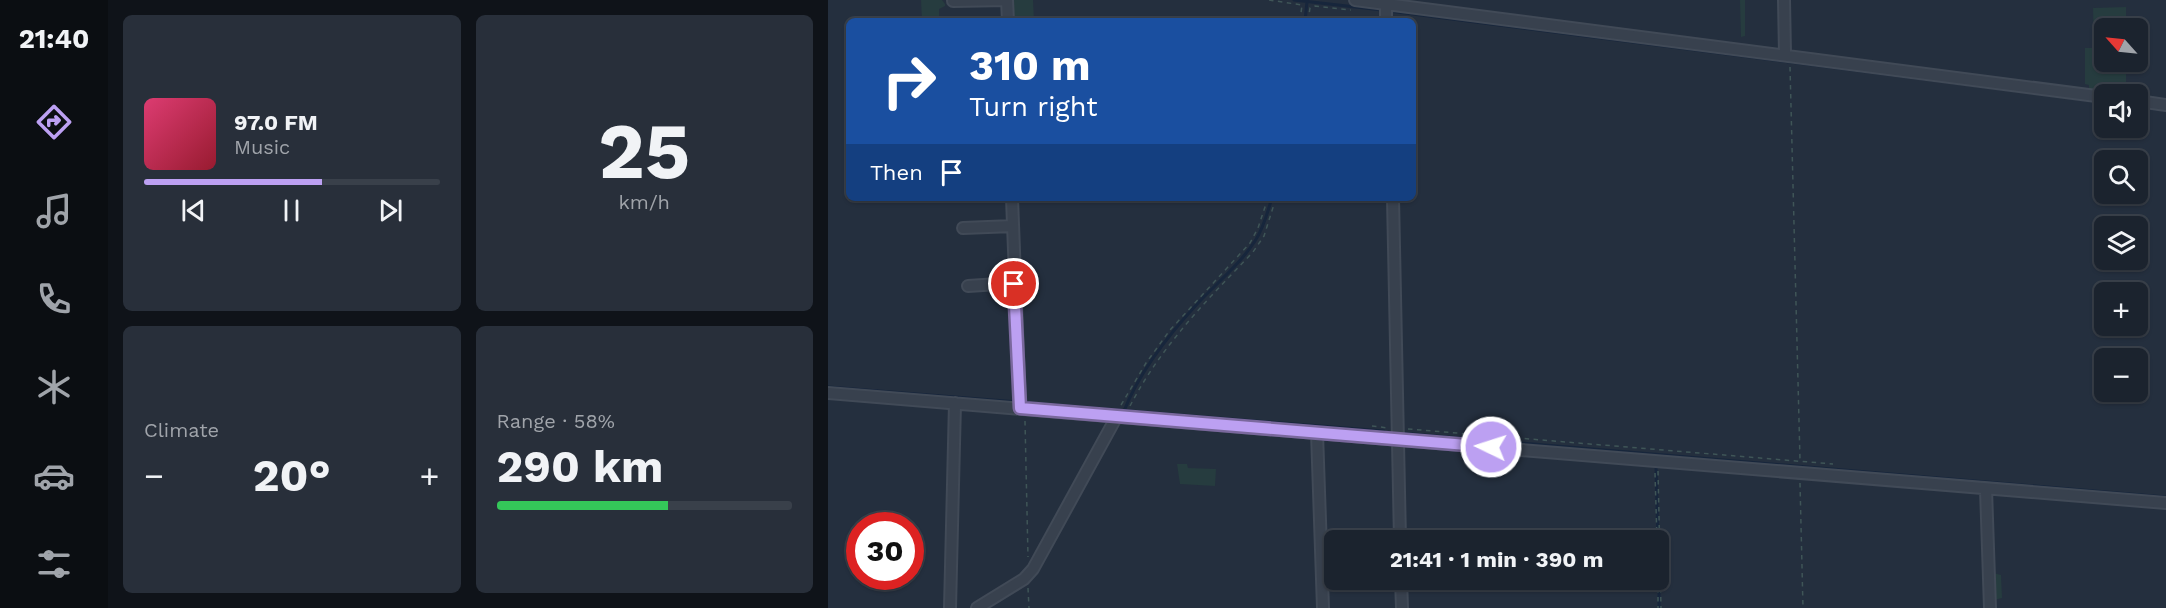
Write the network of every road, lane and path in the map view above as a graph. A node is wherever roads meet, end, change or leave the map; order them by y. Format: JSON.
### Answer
{"nodes":[{"id":1,"x":1007,"y":0,"type":"edge"},
{"id":2,"x":1269,"y":0,"type":"edge"},
{"id":3,"x":1784,"y":0,"type":"edge"},
{"id":4,"x":952,"y":2,"type":"dead end"},
{"id":5,"x":1353,"y":5,"type":"edge"},
{"id":6,"x":1386,"y":9,"type":"edge"},
{"id":7,"x":1008,"y":18,"type":"edge"},
{"id":8,"x":1300,"y":18,"type":"edge"},
{"id":9,"x":1308,"y":18,"type":"edge"},
{"id":10,"x":1785,"y":54,"type":"junction"},
{"id":11,"x":1790,"y":67,"type":"dead end"},
{"id":12,"x":2094,"y":96,"type":"edge"},
{"id":13,"x":2148,"y":102,"type":"edge"},
{"id":14,"x":2166,"y":105,"type":"edge"},
{"id":15,"x":1012,"y":201,"type":"edge"},
{"id":16,"x":1267,"y":201,"type":"edge"},
{"id":17,"x":1275,"y":201,"type":"edge"},
{"id":18,"x":1393,"y":201,"type":"edge"},
{"id":19,"x":1013,"y":226,"type":"junction"},
{"id":20,"x":963,"y":228,"type":"dead end"},
{"id":21,"x":1014,"y":284,"type":"junction"},
{"id":22,"x":968,"y":286,"type":"dead end"},
{"id":23,"x":828,"y":393,"type":"edge"},
{"id":24,"x":954,"y":403,"type":"junction"},
{"id":25,"x":1021,"y":405,"type":"junction"},
{"id":26,"x":1122,"y":413,"type":"junction"},
{"id":27,"x":1317,"y":433,"type":"junction"},
{"id":28,"x":1397,"y":434,"type":"junction"},
{"id":29,"x":1656,"y":460,"type":"junction"},
{"id":30,"x":1835,"y":465,"type":"dead end"},
{"id":31,"x":1800,"y":466,"type":"junction"},
{"id":32,"x":1986,"y":489,"type":"junction"},
{"id":33,"x":2166,"y":503,"type":"edge"},
{"id":34,"x":1400,"y":530,"type":"edge"},
{"id":35,"x":1657,"y":530,"type":"edge"},
{"id":36,"x":1028,"y":580,"type":"junction"},
{"id":37,"x":1401,"y":590,"type":"edge"},
{"id":38,"x":1659,"y":590,"type":"edge"},
{"id":39,"x":950,"y":608,"type":"edge"},
{"id":40,"x":977,"y":608,"type":"edge"},
{"id":41,"x":1029,"y":608,"type":"edge"},
{"id":42,"x":1323,"y":608,"type":"edge"},
{"id":43,"x":1402,"y":608,"type":"edge"},
{"id":44,"x":1660,"y":608,"type":"edge"},
{"id":45,"x":1803,"y":608,"type":"edge"},
{"id":46,"x":1990,"y":608,"type":"edge"}],
"edges":[{"from":1,"to":4,"type":"street"},
{"from":1,"to":7,"type":"street"},
{"from":2,"to":8,"type":"path"},
{"from":3,"to":10,"type":"street"},
{"from":5,"to":6,"type":"street"},
{"from":5,"to":9,"type":"path"},
{"from":6,"to":10,"type":"street"},
{"from":10,"to":12,"type":"street"},
{"from":11,"to":31,"type":"path"},
{"from":13,"to":14,"type":"street"},
{"from":15,"to":19,"type":"street"},
{"from":16,"to":26,"type":"path"},
{"from":17,"to":26,"type":"path"},
{"from":18,"to":28,"type":"street"},
{"from":19,"to":20,"type":"street"},
{"from":19,"to":21,"type":"street"},
{"from":21,"to":22,"type":"street"},
{"from":21,"to":25,"type":"street"},
{"from":23,"to":24,"type":"street"},
{"from":24,"to":25,"type":"street"},
{"from":24,"to":39,"type":"street"},
{"from":25,"to":26,"type":"street"},
{"from":25,"to":36,"type":"path"},
{"from":26,"to":27,"type":"street"},
{"from":26,"to":36,"type":"street"},
{"from":27,"to":28,"type":"street"},
{"from":27,"to":42,"type":"street"},
{"from":28,"to":29,"type":"street"},
{"from":28,"to":31,"type":"path"},
{"from":28,"to":34,"type":"street"},
{"from":29,"to":31,"type":"street"},
{"from":29,"to":35,"type":"path"},
{"from":29,"to":44,"type":"path"},
{"from":30,"to":31,"type":"path"},
{"from":31,"to":32,"type":"street"},
{"from":31,"to":45,"type":"path"},
{"from":32,"to":33,"type":"street"},
{"from":32,"to":46,"type":"street"},
{"from":36,"to":40,"type":"street"},
{"from":36,"to":41,"type":"path"},
{"from":37,"to":43,"type":"street"},
{"from":38,"to":44,"type":"path"}]}
